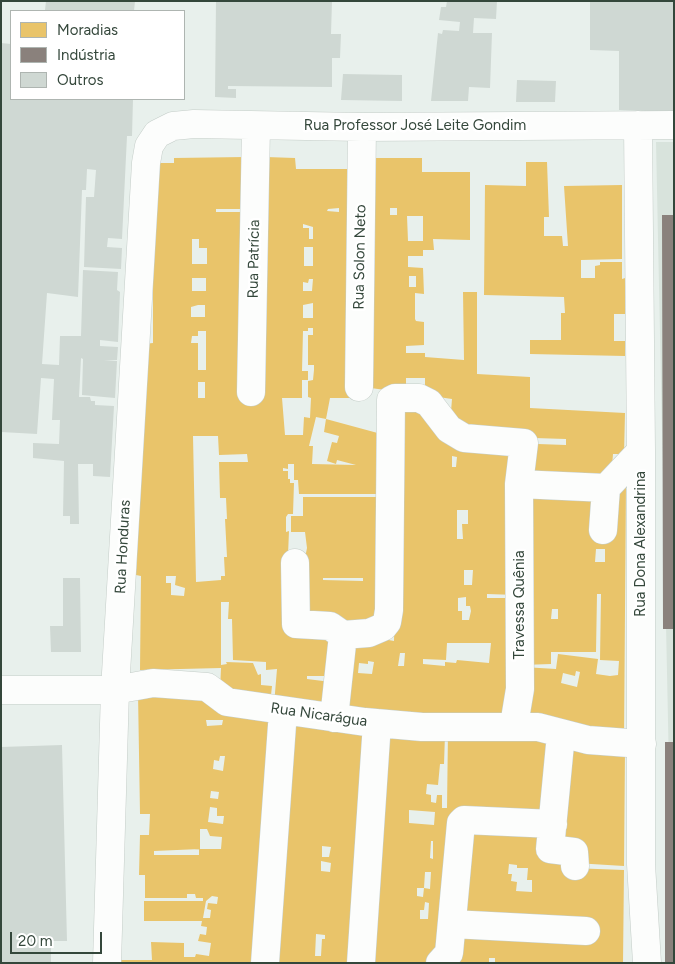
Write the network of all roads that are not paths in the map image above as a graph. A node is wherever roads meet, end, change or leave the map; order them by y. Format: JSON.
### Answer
{"nodes":[{"id":1,"x":638,"y":125,"type":"junction"},
{"id":2,"x":674,"y":125,"type":"edge"},
{"id":3,"x":256,"y":126,"type":"junction"},
{"id":4,"x":362,"y":127,"type":"junction"},
{"id":5,"x":157,"y":134,"type":"joint"},
{"id":6,"x":359,"y":387,"type":"dead end"},
{"id":7,"x":251,"y":392,"type":"dead end"},
{"id":8,"x":641,"y":451,"type":"junction"},
{"id":9,"x":519,"y":484,"type":"junction"},
{"id":10,"x":606,"y":488,"type":"junction"},
{"id":11,"x":603,"y":530,"type":"dead end"},
{"id":12,"x":295,"y":563,"type":"dead end"},
{"id":13,"x":343,"y":635,"type":"junction"},
{"id":14,"x":1,"y":690,"type":"edge"},
{"id":15,"x":115,"y":690,"type":"junction"},
{"id":16,"x":283,"y":710,"type":"junction"},
{"id":17,"x":334,"y":718,"type":"junction"},
{"id":18,"x":377,"y":723,"type":"junction"},
{"id":19,"x":514,"y":725,"type":"junction"},
{"id":20,"x":561,"y":734,"type":"junction"},
{"id":21,"x":642,"y":744,"type":"junction"},
{"id":22,"x":553,"y":824,"type":"junction"},
{"id":23,"x":575,"y":866,"type":"dead end"},
{"id":24,"x":452,"y":924,"type":"junction"},
{"id":25,"x":586,"y":930,"type":"dead end"},
{"id":26,"x":106,"y":963,"type":"edge"},
{"id":27,"x":264,"y":963,"type":"edge"},
{"id":28,"x":361,"y":963,"type":"edge"},
{"id":29,"x":440,"y":963,"type":"edge"},
{"id":30,"x":647,"y":963,"type":"edge"}],
"edges":[{"from":1,"to":2,"type":"street","name":"Rua Professor José Leite Gondim"},
{"from":1,"to":4,"type":"street","name":"Rua Professor José Leite Gondim"},
{"from":1,"to":8,"type":"street","name":"Rua Dona Alexandrina"},
{"from":3,"to":4,"type":"street","name":"Rua Professor José Leite Gondim"},
{"from":3,"to":5,"type":"street","name":"Rua Professor José Leite Gondim"},
{"from":3,"to":7,"type":"street","name":"Rua Patrícia"},
{"from":4,"to":6,"type":"street","name":"Rua Solon Neto"},
{"from":5,"to":15,"type":"street","name":"Rua Honduras"},
{"from":8,"to":10,"type":"street"},
{"from":8,"to":21,"type":"street","name":"Rua Dona Alexandrina"},
{"from":9,"to":10,"type":"street"},
{"from":9,"to":13,"type":"street","name":"Travessa Quênia"},
{"from":9,"to":19,"type":"street","name":"Travessa Quênia"},
{"from":10,"to":11,"type":"street"},
{"from":12,"to":13,"type":"street"},
{"from":13,"to":17,"type":"street"},
{"from":14,"to":15,"type":"street","name":"Rua Nicarágua"},
{"from":15,"to":16,"type":"street","name":"Rua Nicarágua"},
{"from":15,"to":26,"type":"street","name":"Rua Honduras"},
{"from":16,"to":17,"type":"street","name":"Rua Nicarágua"},
{"from":16,"to":27,"type":"street"},
{"from":17,"to":18,"type":"street","name":"Rua Nicarágua"},
{"from":18,"to":19,"type":"street","name":"Rua Nicarágua"},
{"from":18,"to":28,"type":"street"},
{"from":19,"to":20,"type":"street","name":"Rua Nicarágua"},
{"from":20,"to":21,"type":"street","name":"Rua Nicarágua"},
{"from":20,"to":22,"type":"street"},
{"from":21,"to":30,"type":"street","name":"Rua Dona Alexandrina"},
{"from":22,"to":23,"type":"street"},
{"from":22,"to":24,"type":"street"},
{"from":24,"to":25,"type":"street"},
{"from":24,"to":29,"type":"street"}]}
